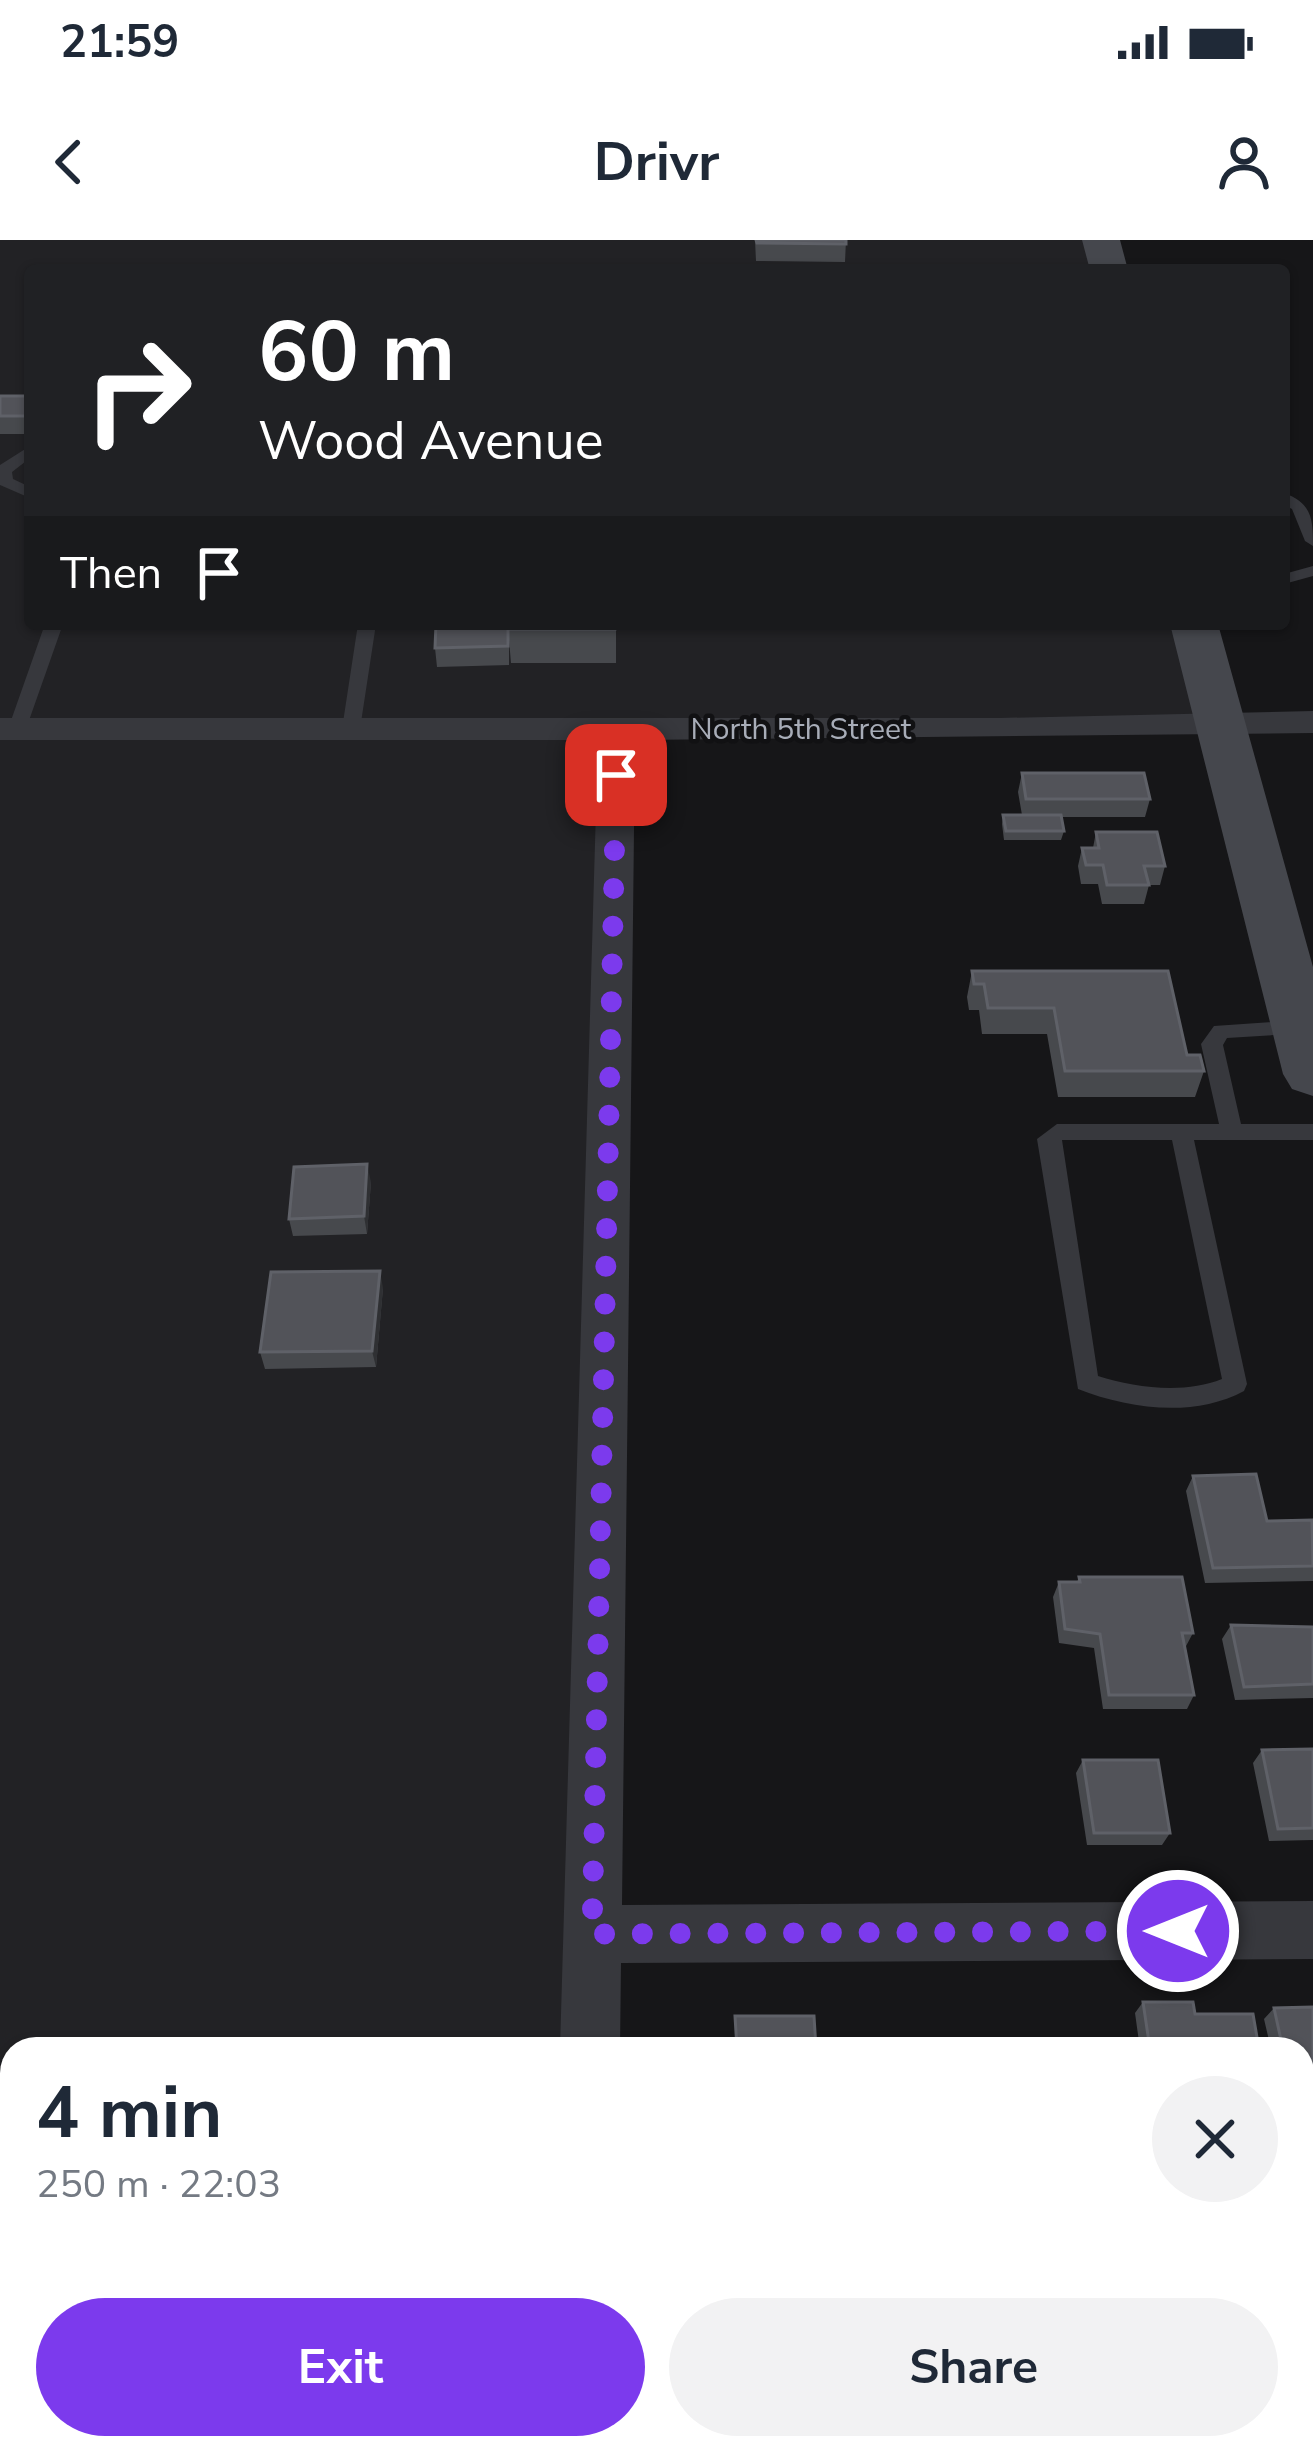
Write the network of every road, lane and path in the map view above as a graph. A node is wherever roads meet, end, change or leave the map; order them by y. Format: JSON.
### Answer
{"nodes":[{"id":1,"x":24,"y":455,"type":"edge"},
{"id":2,"x":24,"y":490,"type":"edge"},
{"id":3,"x":1290,"y":501,"type":"edge"},
{"id":4,"x":1313,"y":541,"type":"edge"},
{"id":5,"x":52,"y":630,"type":"edge"},
{"id":6,"x":366,"y":630,"type":"edge"},
{"id":7,"x":1195,"y":630,"type":"edge"},
{"id":8,"x":1313,"y":722,"type":"edge"},
{"id":9,"x":1218,"y":724,"type":"junction"},
{"id":10,"x":8,"y":729,"type":"edge"},
{"id":11,"x":350,"y":729,"type":"junction"},
{"id":12,"x":617,"y":729,"type":"junction"},
{"id":13,"x":1307,"y":1051,"type":"edge"},
{"id":14,"x":1181,"y":1132,"type":"junction"},
{"id":15,"x":1232,"y":1132,"type":"junction"},
{"id":16,"x":1313,"y":1132,"type":"edge"},
{"id":17,"x":1313,"y":1930,"type":"edge"},
{"id":18,"x":592,"y":1934,"type":"junction"},
{"id":19,"x":590,"y":2037,"type":"edge"}],
"edges":[{"from":1,"to":2,"type":"lane"},
{"from":3,"to":4,"type":"lane"},
{"from":5,"to":10,"type":"lane"},
{"from":6,"to":11,"type":"lane"},
{"from":7,"to":9,"type":"main road"},
{"from":8,"to":9,"type":"street","name":"North 5th Street"},
{"from":9,"to":12,"type":"street","name":"North 5th Street"},
{"from":9,"to":13,"type":"main road"},
{"from":10,"to":11,"type":"street","name":"North 5th Street"},
{"from":11,"to":12,"type":"street","name":"North 5th Street"},
{"from":12,"to":18,"type":"street"},
{"from":13,"to":15,"type":"lane"},
{"from":14,"to":14,"type":"lane"},
{"from":14,"to":15,"type":"lane"},
{"from":15,"to":16,"type":"lane"},
{"from":17,"to":18,"type":"street"},
{"from":18,"to":19,"type":"street"}]}
